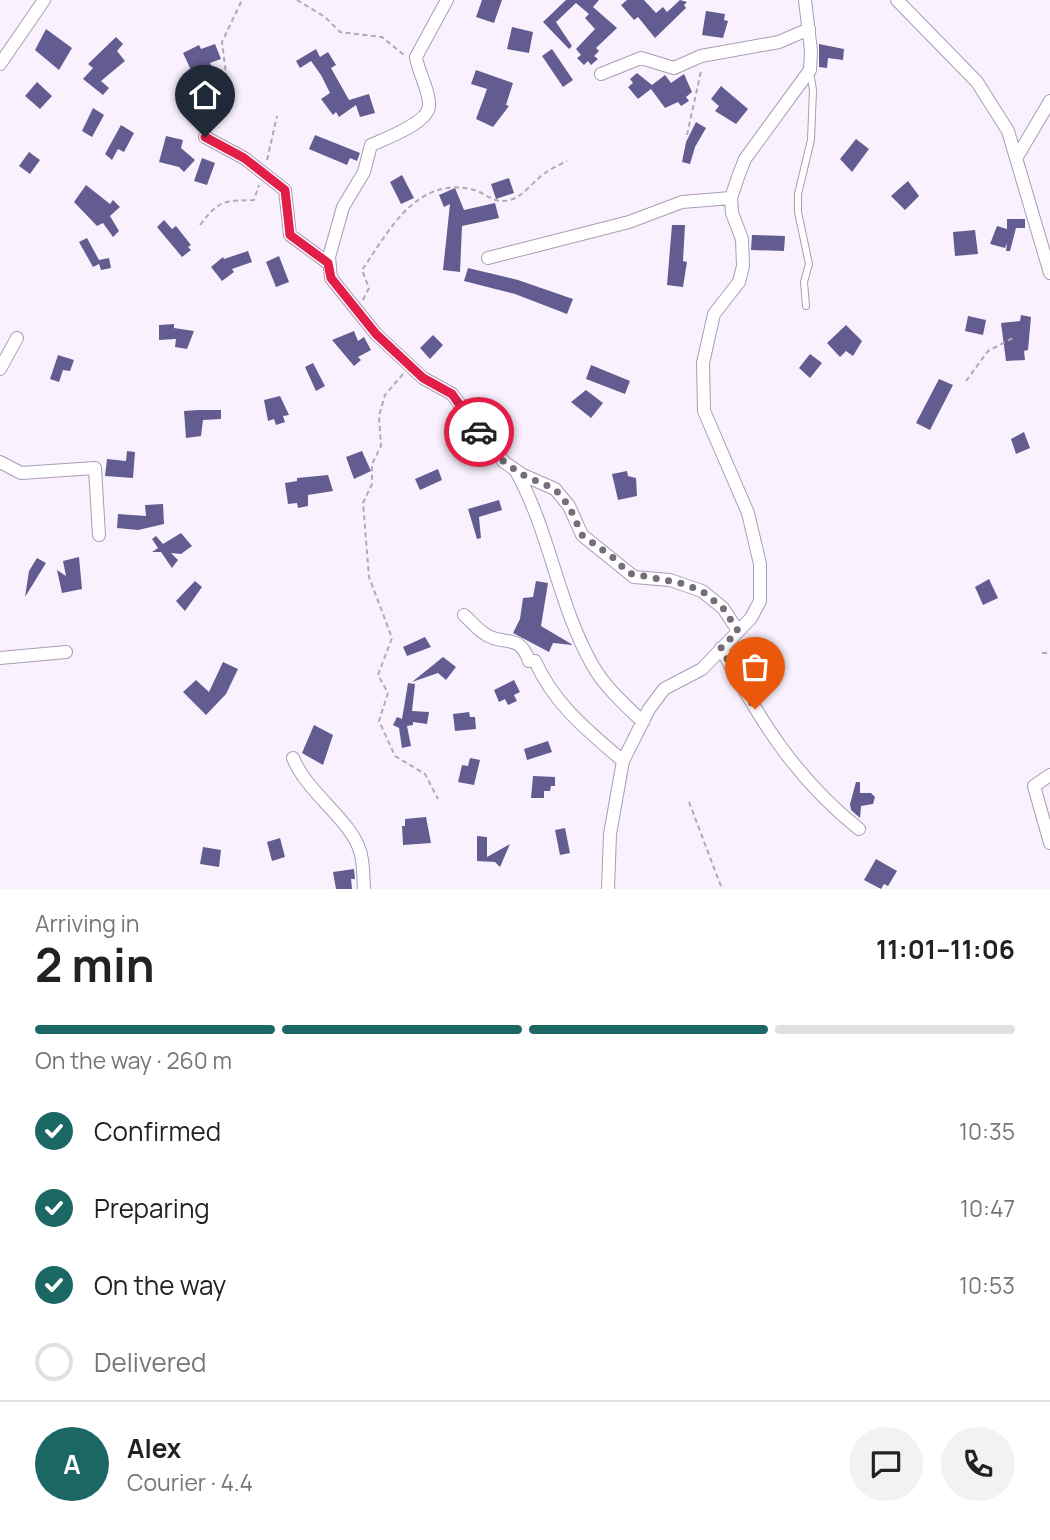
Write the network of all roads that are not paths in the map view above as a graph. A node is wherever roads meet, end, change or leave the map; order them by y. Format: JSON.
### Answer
{"nodes":[{"id":1,"x":44,"y":0,"type":"edge"},
{"id":2,"x":447,"y":0,"type":"edge"},
{"id":3,"x":805,"y":0,"type":"edge"},
{"id":4,"x":898,"y":0,"type":"edge"},
{"id":5,"x":809,"y":29,"type":"junction"},
{"id":6,"x":0,"y":64,"type":"edge"},
{"id":7,"x":810,"y":70,"type":"junction"},
{"id":8,"x":601,"y":74,"type":"dead end"},
{"id":9,"x":1050,"y":102,"type":"edge"},
{"id":10,"x":208,"y":139,"type":"road end"},
{"id":11,"x":1017,"y":157,"type":"junction"},
{"id":12,"x":731,"y":198,"type":"junction"},
{"id":13,"x":488,"y":258,"type":"dead end"},
{"id":14,"x":328,"y":263,"type":"junction"},
{"id":15,"x":1050,"y":273,"type":"edge"},
{"id":16,"x":806,"y":306,"type":"dead end"},
{"id":17,"x":17,"y":338,"type":"dead end"},
{"id":18,"x":0,"y":369,"type":"edge"},
{"id":19,"x":0,"y":462,"type":"edge"},
{"id":20,"x":516,"y":471,"type":"junction"},
{"id":21,"x":99,"y":535,"type":"dead end"},
{"id":22,"x":464,"y":615,"type":"dead end"},
{"id":23,"x":738,"y":631,"type":"junction"},
{"id":24,"x":721,"y":648,"type":"junction"},
{"id":25,"x":66,"y":652,"type":"dead end"},
{"id":26,"x":0,"y":658,"type":"edge"},
{"id":27,"x":643,"y":722,"type":"junction"},
{"id":28,"x":293,"y":758,"type":"dead end"},
{"id":29,"x":623,"y":761,"type":"junction"},
{"id":30,"x":1050,"y":775,"type":"edge"},
{"id":31,"x":859,"y":829,"type":"dead end"},
{"id":32,"x":1050,"y":843,"type":"edge"},
{"id":33,"x":364,"y":889,"type":"edge"},
{"id":34,"x":608,"y":889,"type":"edge"}],
"edges":[{"from":1,"to":6,"type":"street"},
{"from":2,"to":14,"type":"street"},
{"from":3,"to":5,"type":"street"},
{"from":4,"to":11,"type":"street"},
{"from":5,"to":7,"type":"street"},
{"from":5,"to":8,"type":"street"},
{"from":7,"to":12,"type":"street"},
{"from":7,"to":16,"type":"lane"},
{"from":9,"to":11,"type":"street"},
{"from":10,"to":14,"type":"street"},
{"from":11,"to":15,"type":"street"},
{"from":12,"to":13,"type":"street"},
{"from":12,"to":23,"type":"street"},
{"from":14,"to":20,"type":"street"},
{"from":17,"to":18,"type":"street"},
{"from":19,"to":21,"type":"street"},
{"from":20,"to":23,"type":"street"},
{"from":20,"to":27,"type":"street"},
{"from":22,"to":29,"type":"street"},
{"from":23,"to":24,"type":"street"},
{"from":24,"to":27,"type":"street"},
{"from":24,"to":31,"type":"street"},
{"from":25,"to":26,"type":"street"},
{"from":27,"to":29,"type":"street"},
{"from":28,"to":33,"type":"street"},
{"from":29,"to":34,"type":"street"},
{"from":30,"to":32,"type":"street"}]}
